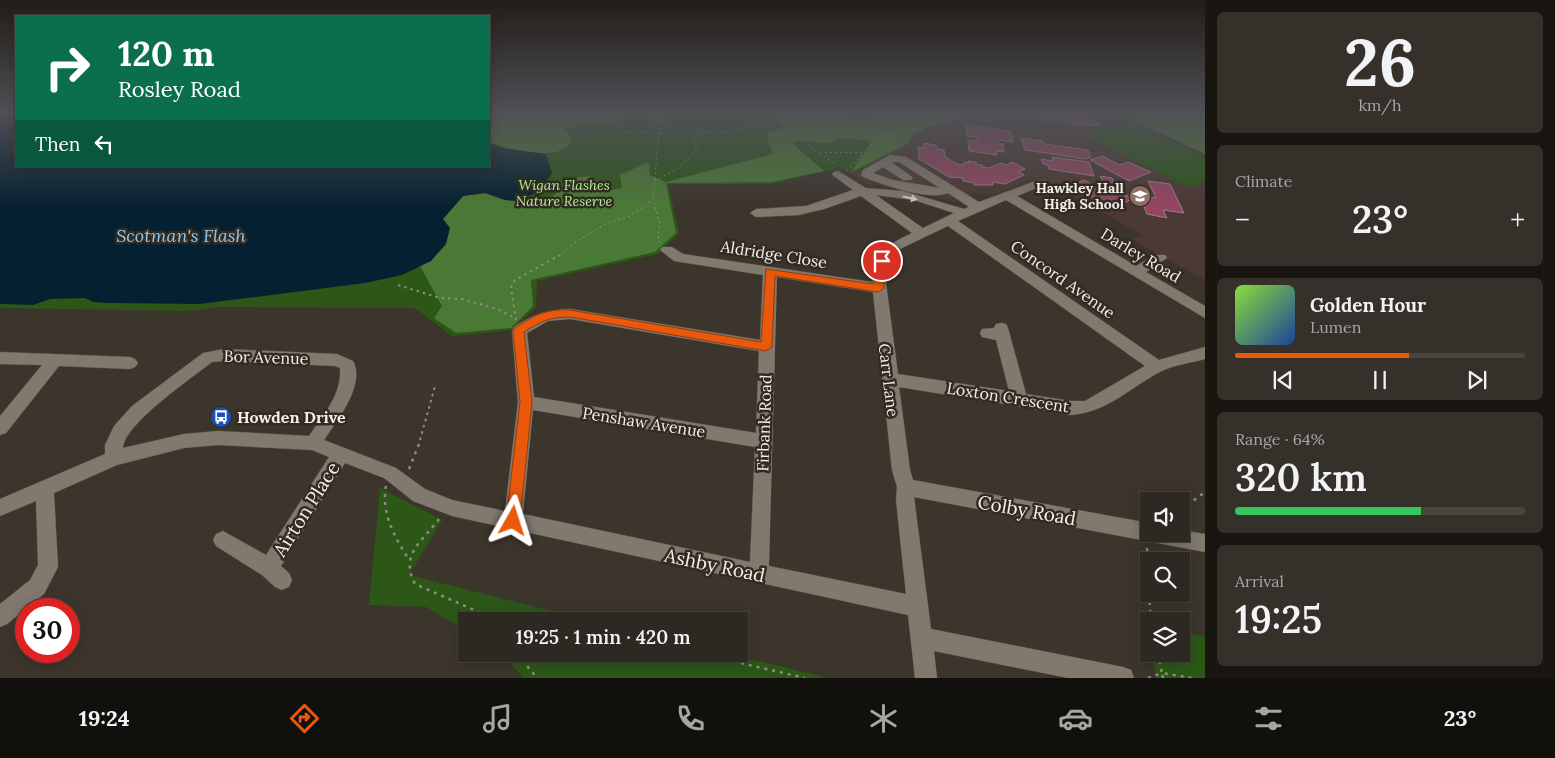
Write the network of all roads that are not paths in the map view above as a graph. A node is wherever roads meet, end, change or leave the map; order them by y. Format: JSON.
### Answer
{"nodes":[{"id":1,"x":882,"y":162,"type":"junction"},
{"id":2,"x":867,"y":173,"type":"junction"},
{"id":3,"x":907,"y":178,"type":"junction"},
{"id":4,"x":1042,"y":182,"type":"dead end"},
{"id":5,"x":947,"y":187,"type":"junction"},
{"id":6,"x":862,"y":193,"type":"junction"},
{"id":7,"x":1008,"y":196,"type":"junction"},
{"id":8,"x":972,"y":210,"type":"junction"},
{"id":9,"x":756,"y":213,"type":"dead end"},
{"id":10,"x":949,"y":221,"type":"junction"},
{"id":11,"x":921,"y":233,"type":"junction"},
{"id":12,"x":667,"y":250,"type":"road end"},
{"id":13,"x":1160,"y":258,"type":"dead end"},
{"id":14,"x":770,"y":271,"type":"junction"},
{"id":15,"x":1134,"y":272,"type":"junction"},
{"id":16,"x":878,"y":288,"type":"junction"},
{"id":17,"x":1205,"y":313,"type":"edge"},
{"id":18,"x":997,"y":332,"type":"dead end"},
{"id":19,"x":766,"y":347,"type":"junction"},
{"id":20,"x":1205,"y":353,"type":"edge"},
{"id":21,"x":0,"y":358,"type":"edge"},
{"id":22,"x":55,"y":360,"type":"junction"},
{"id":23,"x":130,"y":363,"type":"dead end"},
{"id":24,"x":1156,"y":366,"type":"junction"},
{"id":25,"x":889,"y":379,"type":"junction"},
{"id":26,"x":1019,"y":398,"type":"junction"},
{"id":27,"x":526,"y":402,"type":"junction"},
{"id":28,"x":0,"y":428,"type":"edge"},
{"id":29,"x":763,"y":441,"type":"junction"},
{"id":30,"x":313,"y":442,"type":"junction"},
{"id":31,"x":340,"y":455,"type":"junction"},
{"id":32,"x":114,"y":458,"type":"junction"},
{"id":33,"x":45,"y":488,"type":"junction"},
{"id":34,"x":906,"y":488,"type":"junction"},
{"id":35,"x":0,"y":508,"type":"edge"},
{"id":36,"x":513,"y":521,"type":"junction"},
{"id":37,"x":1140,"y":535,"type":"edge"},
{"id":38,"x":223,"y":540,"type":"dead end"},
{"id":39,"x":1190,"y":541,"type":"edge"},
{"id":40,"x":1205,"y":543,"type":"edge"},
{"id":41,"x":759,"y":574,"type":"junction"},
{"id":42,"x":918,"y":607,"type":"junction"},
{"id":43,"x":0,"y":617,"type":"edge"},
{"id":44,"x":922,"y":638,"type":"junction"},
{"id":45,"x":926,"y":678,"type":"edge"},
{"id":46,"x":1122,"y":678,"type":"edge"}],
"edges":[{"from":1,"to":2,"type":"street"},
{"from":1,"to":3,"type":"street"},
{"from":1,"to":5,"type":"street"},
{"from":2,"to":3,"type":"street"},
{"from":2,"to":5,"type":"street"},
{"from":2,"to":6,"type":"street"},
{"from":3,"to":5,"type":"street"},
{"from":4,"to":7,"type":"street","name":"Carr Lane"},
{"from":5,"to":8,"type":"street"},
{"from":6,"to":8,"type":"street","one_way":true},
{"from":6,"to":9,"type":"street"},
{"from":6,"to":11,"type":"street"},
{"from":7,"to":8,"type":"street","name":"Carr Lane"},
{"from":7,"to":15,"type":"street","name":"Darley Road"},
{"from":8,"to":10,"type":"street","name":"Carr Lane"},
{"from":10,"to":11,"type":"street","name":"Carr Lane"},
{"from":10,"to":24,"type":"street","name":"Concord Avenue"},
{"from":11,"to":16,"type":"street","name":"Carr Lane"},
{"from":12,"to":14,"type":"street","name":"Aldridge Close"},
{"from":13,"to":15,"type":"street"},
{"from":14,"to":16,"type":"street","name":"Aldridge Close"},
{"from":14,"to":19,"type":"street","name":"Firbank Road"},
{"from":15,"to":17,"type":"street","name":"Darley Road"},
{"from":16,"to":25,"type":"street","name":"Carr Lane"},
{"from":18,"to":26,"type":"street"},
{"from":19,"to":27,"type":"street"},
{"from":19,"to":29,"type":"street","name":"Firbank Road"},
{"from":20,"to":24,"type":"street","name":"Loxton Crescent"},
{"from":21,"to":22,"type":"street"},
{"from":22,"to":23,"type":"street"},
{"from":22,"to":28,"type":"street"},
{"from":24,"to":26,"type":"street","name":"Loxton Crescent"},
{"from":25,"to":26,"type":"street","name":"Loxton Crescent"},
{"from":25,"to":34,"type":"street","name":"Carr Lane"},
{"from":27,"to":29,"type":"street","name":"Penshaw Avenue"},
{"from":27,"to":36,"type":"street"},
{"from":29,"to":41,"type":"street","name":"Firbank Road"},
{"from":30,"to":31,"type":"street"},
{"from":30,"to":32,"type":"street"},
{"from":30,"to":32,"type":"street","name":"Bor Avenue"},
{"from":31,"to":36,"type":"street"},
{"from":31,"to":38,"type":"street","name":"Airton Place"},
{"from":32,"to":33,"type":"street"},
{"from":33,"to":35,"type":"street"},
{"from":33,"to":43,"type":"street"},
{"from":34,"to":37,"type":"street","name":"Colby Road"},
{"from":34,"to":42,"type":"street","name":"Carr Lane"},
{"from":36,"to":41,"type":"street","name":"Ashby Road"},
{"from":39,"to":40,"type":"street","name":"Colby Road"},
{"from":41,"to":42,"type":"street","name":"Ashby Road"},
{"from":42,"to":44,"type":"street","name":"Carr Lane"},
{"from":44,"to":45,"type":"street","name":"Carr Lane"},
{"from":44,"to":46,"type":"street"}]}
